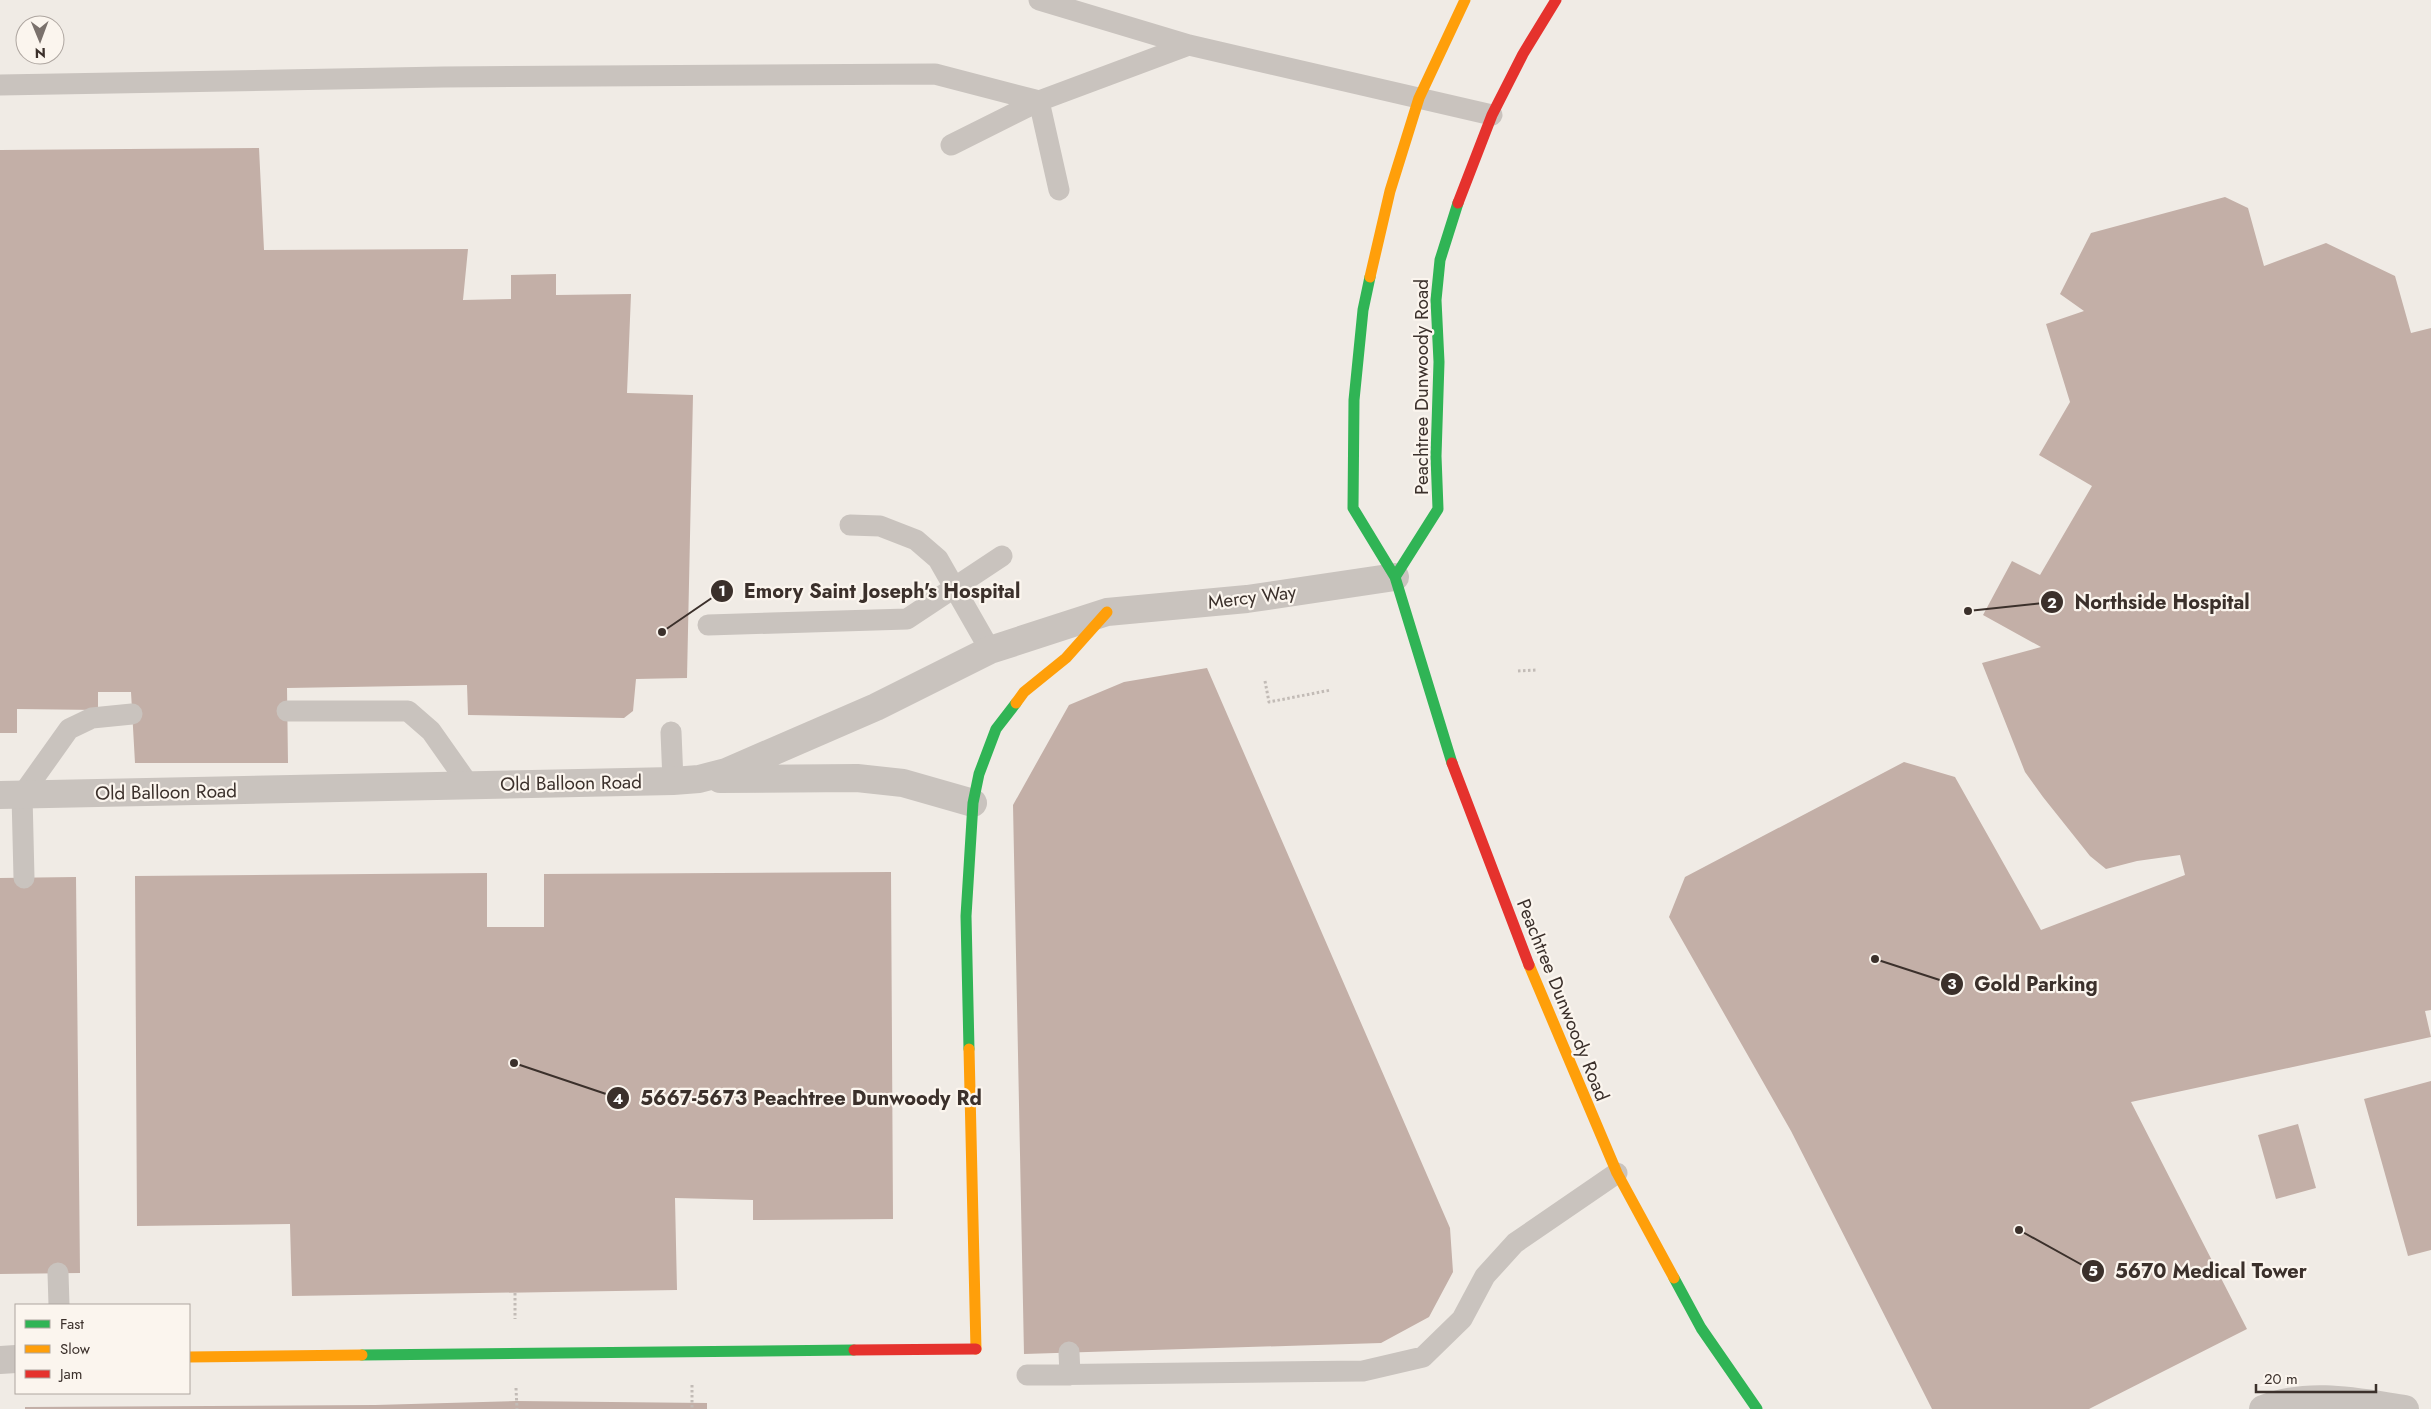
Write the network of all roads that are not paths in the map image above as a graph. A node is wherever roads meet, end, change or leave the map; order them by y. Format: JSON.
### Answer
{"nodes":[{"id":1,"x":1039,"y":0,"type":"edge"},
{"id":2,"x":1465,"y":0,"type":"edge"},
{"id":3,"x":1556,"y":0,"type":"edge"},
{"id":4,"x":1189,"y":45,"type":"junction"},
{"id":5,"x":0,"y":85,"type":"edge"},
{"id":6,"x":1419,"y":98,"type":"junction"},
{"id":7,"x":1039,"y":101,"type":"junction"},
{"id":8,"x":1492,"y":115,"type":"junction"},
{"id":9,"x":951,"y":145,"type":"dead end"},
{"id":10,"x":1059,"y":190,"type":"dead end"},
{"id":11,"x":850,"y":525,"type":"dead end"},
{"id":12,"x":1002,"y":556,"type":"dead end"},
{"id":13,"x":1395,"y":577,"type":"junction"},
{"id":14,"x":955,"y":589,"type":"junction"},
{"id":15,"x":1107,"y":612,"type":"junction"},
{"id":16,"x":708,"y":625,"type":"dead end"},
{"id":17,"x":990,"y":650,"type":"junction"},
{"id":18,"x":287,"y":711,"type":"dead end"},
{"id":19,"x":132,"y":714,"type":"dead end"},
{"id":20,"x":671,"y":732,"type":"dead end"},
{"id":21,"x":686,"y":780,"type":"junction"},
{"id":22,"x":469,"y":785,"type":"junction"},
{"id":23,"x":11,"y":795,"type":"edge"},
{"id":24,"x":973,"y":803,"type":"junction"},
{"id":25,"x":24,"y":878,"type":"dead end"},
{"id":26,"x":1617,"y":1173,"type":"junction"},
{"id":27,"x":58,"y":1273,"type":"dead end"},
{"id":28,"x":60,"y":1304,"type":"edge"},
{"id":29,"x":1069,"y":1352,"type":"dead end"},
{"id":30,"x":190,"y":1357,"type":"edge"},
{"id":31,"x":15,"y":1359,"type":"edge"},
{"id":32,"x":0,"y":1360,"type":"edge"},
{"id":33,"x":1027,"y":1375,"type":"dead end"},
{"id":34,"x":1070,"y":1375,"type":"junction"},
{"id":35,"x":1757,"y":1409,"type":"edge"},
{"id":36,"x":2263,"y":1409,"type":"edge"},
{"id":37,"x":2405,"y":1409,"type":"edge"}],
"edges":[{"from":1,"to":4,"type":"lane"},
{"from":2,"to":6,"type":"main road","name":"Peachtree Dunwoody Road"},
{"from":3,"to":8,"type":"main road","name":"Peachtree Dunwoody Road"},
{"from":4,"to":6,"type":"lane"},
{"from":4,"to":7,"type":"lane"},
{"from":5,"to":7,"type":"lane"},
{"from":6,"to":8,"type":"lane"},
{"from":6,"to":13,"type":"main road","name":"Peachtree Dunwoody Road"},
{"from":7,"to":9,"type":"lane"},
{"from":7,"to":10,"type":"lane"},
{"from":8,"to":13,"type":"main road","name":"Peachtree Dunwoody Road"},
{"from":11,"to":14,"type":"lane"},
{"from":12,"to":14,"type":"lane"},
{"from":13,"to":15,"type":"street","name":"Mercy Way"},
{"from":13,"to":26,"type":"main road","name":"Peachtree Dunwoody Road"},
{"from":14,"to":16,"type":"lane"},
{"from":14,"to":17,"type":"lane"},
{"from":15,"to":17,"type":"street","name":"Old Balloon Road"},
{"from":15,"to":24,"type":"main road"},
{"from":17,"to":21,"type":"street","name":"Old Balloon Road"},
{"from":18,"to":22,"type":"lane"},
{"from":19,"to":23,"type":"lane"},
{"from":20,"to":21,"type":"lane"},
{"from":21,"to":22,"type":"street","name":"Old Balloon Road"},
{"from":21,"to":24,"type":"street"},
{"from":22,"to":23,"type":"street","name":"Old Balloon Road"},
{"from":23,"to":25,"type":"lane"},
{"from":24,"to":30,"type":"main road"},
{"from":26,"to":34,"type":"lane"},
{"from":26,"to":35,"type":"main road","name":"Peachtree Dunwoody Road"},
{"from":27,"to":28,"type":"lane"},
{"from":29,"to":34,"type":"lane"},
{"from":31,"to":32,"type":"street"},
{"from":33,"to":34,"type":"lane"},
{"from":36,"to":37,"type":"street"}]}
